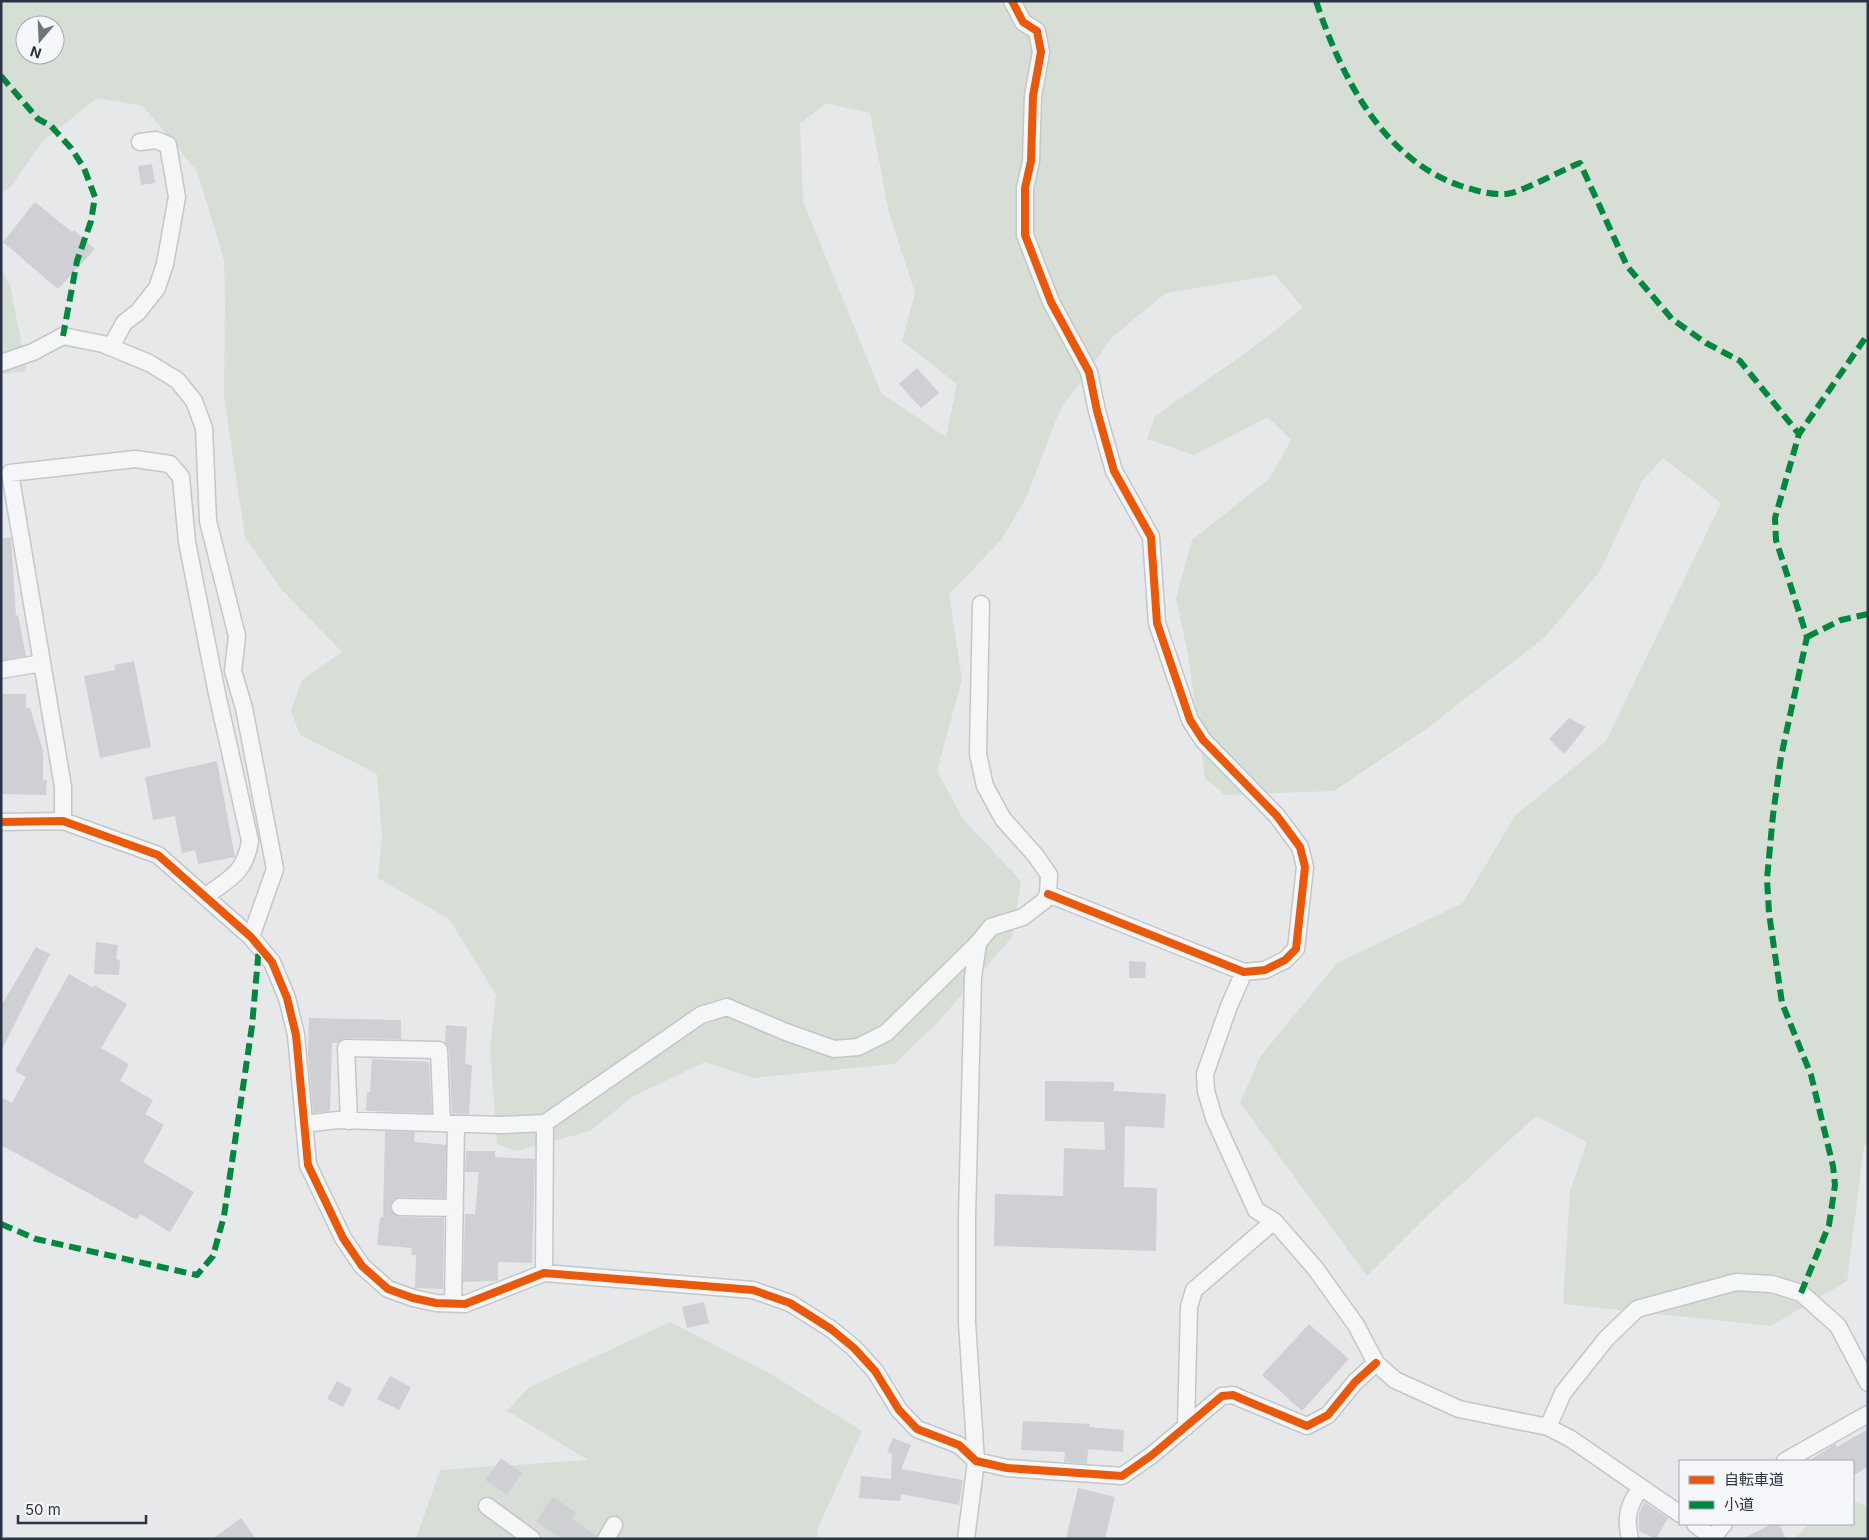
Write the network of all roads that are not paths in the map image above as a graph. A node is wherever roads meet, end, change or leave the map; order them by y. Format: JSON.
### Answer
{"nodes":[{"id":1,"x":1012,"y":1,"type":"edge"},
{"id":2,"x":140,"y":142,"type":"dead end"},
{"id":3,"x":110,"y":347,"type":"junction"},
{"id":4,"x":1,"y":363,"type":"edge"},
{"id":5,"x":981,"y":604,"type":"dead end"},
{"id":6,"x":42,"y":663,"type":"junction"},
{"id":7,"x":1,"y":670,"type":"edge"},
{"id":8,"x":63,"y":821,"type":"junction"},
{"id":9,"x":1,"y":822,"type":"edge"},
{"id":10,"x":1048,"y":894,"type":"junction"},
{"id":11,"x":206,"y":896,"type":"junction"},
{"id":12,"x":251,"y":937,"type":"junction"},
{"id":13,"x":978,"y":943,"type":"junction"},
{"id":14,"x":1244,"y":972,"type":"junction"},
{"id":15,"x":350,"y":1120,"type":"junction"},
{"id":16,"x":545,"y":1123,"type":"junction"},
{"id":17,"x":304,"y":1124,"type":"junction"},
{"id":18,"x":449,"y":1124,"type":"junction"},
{"id":19,"x":400,"y":1207,"type":"dead end"},
{"id":20,"x":455,"y":1208,"type":"junction"},
{"id":21,"x":1274,"y":1221,"type":"junction"},
{"id":22,"x":544,"y":1273,"type":"junction"},
{"id":23,"x":453,"y":1304,"type":"junction"},
{"id":24,"x":1376,"y":1363,"type":"junction"},
{"id":25,"x":1868,"y":1383,"type":"edge"},
{"id":26,"x":1868,"y":1414,"type":"edge"},
{"id":27,"x":1186,"y":1427,"type":"junction"},
{"id":28,"x":1548,"y":1427,"type":"junction"},
{"id":29,"x":1787,"y":1460,"type":"edge"},
{"id":30,"x":976,"y":1461,"type":"junction"},
{"id":31,"x":1640,"y":1487,"type":"junction"},
{"id":32,"x":487,"y":1506,"type":"dead end"},
{"id":33,"x":1679,"y":1513,"type":"edge"},
{"id":34,"x":1697,"y":1525,"type":"edge"},
{"id":35,"x":1717,"y":1533,"type":"edge"},
{"id":36,"x":532,"y":1539,"type":"edge"},
{"id":37,"x":966,"y":1539,"type":"edge"},
{"id":38,"x":1630,"y":1539,"type":"edge"}],
"edges":[{"from":1,"to":14,"type":"street"},
{"from":2,"to":3,"type":"street"},
{"from":3,"to":4,"type":"street"},
{"from":3,"to":12,"type":"street"},
{"from":5,"to":10,"type":"street"},
{"from":6,"to":7,"type":"street"},
{"from":6,"to":8,"type":"street"},
{"from":6,"to":11,"type":"street"},
{"from":8,"to":9,"type":"street"},
{"from":8,"to":11,"type":"street"},
{"from":10,"to":13,"type":"street"},
{"from":10,"to":14,"type":"street"},
{"from":11,"to":12,"type":"street"},
{"from":12,"to":17,"type":"street"},
{"from":13,"to":16,"type":"street"},
{"from":13,"to":30,"type":"street"},
{"from":14,"to":21,"type":"street"},
{"from":15,"to":17,"type":"street"},
{"from":15,"to":18,"type":"street"},
{"from":15,"to":18,"type":"street"},
{"from":16,"to":18,"type":"street"},
{"from":16,"to":22,"type":"street"},
{"from":17,"to":23,"type":"street"},
{"from":18,"to":20,"type":"street"},
{"from":19,"to":20,"type":"street"},
{"from":20,"to":23,"type":"street"},
{"from":21,"to":24,"type":"street"},
{"from":21,"to":27,"type":"street"},
{"from":22,"to":23,"type":"street"},
{"from":22,"to":30,"type":"street"},
{"from":24,"to":27,"type":"street"},
{"from":24,"to":28,"type":"street"},
{"from":25,"to":28,"type":"street"},
{"from":26,"to":29,"type":"street"},
{"from":27,"to":30,"type":"street"},
{"from":28,"to":31,"type":"street"},
{"from":30,"to":37,"type":"street"},
{"from":31,"to":33,"type":"street"},
{"from":31,"to":38,"type":"street"},
{"from":32,"to":36,"type":"street"},
{"from":34,"to":35,"type":"street"}]}
